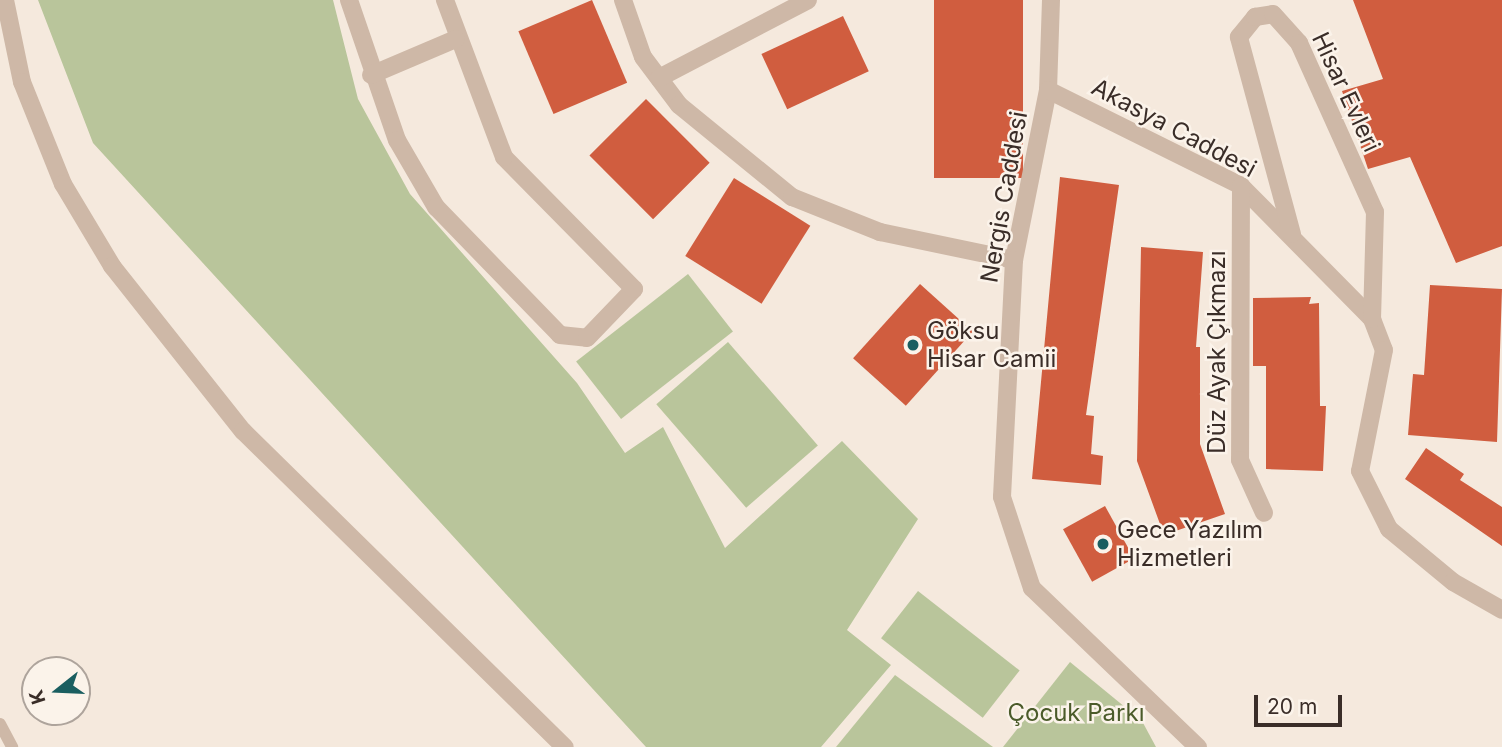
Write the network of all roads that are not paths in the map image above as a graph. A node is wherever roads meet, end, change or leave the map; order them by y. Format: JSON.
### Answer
{"nodes":[{"id":1,"x":5,"y":0,"type":"edge"},
{"id":2,"x":349,"y":0,"type":"edge"},
{"id":3,"x":445,"y":0,"type":"edge"},
{"id":4,"x":623,"y":0,"type":"edge"},
{"id":5,"x":807,"y":0,"type":"edge"},
{"id":6,"x":1051,"y":0,"type":"edge"},
{"id":7,"x":456,"y":39,"type":"junction"},
{"id":8,"x":372,"y":75,"type":"junction"},
{"id":9,"x":659,"y":78,"type":"junction"},
{"id":10,"x":1048,"y":90,"type":"junction"},
{"id":11,"x":1241,"y":186,"type":"junction"},
{"id":12,"x":1293,"y":236,"type":"junction"},
{"id":13,"x":1014,"y":260,"type":"junction"},
{"id":14,"x":1372,"y":319,"type":"junction"},
{"id":15,"x":1264,"y":513,"type":"dead end"},
{"id":16,"x":1502,"y":610,"type":"edge"},
{"id":17,"x":0,"y":724,"type":"edge"},
{"id":18,"x":12,"y":747,"type":"edge"},
{"id":19,"x":565,"y":747,"type":"edge"},
{"id":20,"x":1198,"y":747,"type":"edge"}],
"edges":[{"from":1,"to":19,"type":"street"},
{"from":2,"to":8,"type":"street"},
{"from":3,"to":7,"type":"street"},
{"from":4,"to":9,"type":"street"},
{"from":5,"to":9,"type":"street"},
{"from":6,"to":10,"type":"street","name":"Nergis Caddesi"},
{"from":7,"to":8,"type":"street"},
{"from":7,"to":8,"type":"street"},
{"from":9,"to":13,"type":"street"},
{"from":10,"to":11,"type":"street","name":"Akasya Caddesi"},
{"from":10,"to":13,"type":"street","name":"Nergis Caddesi"},
{"from":11,"to":12,"type":"street","name":"Akasya Caddesi"},
{"from":11,"to":15,"type":"street","name":"Düz Ayak Çıkmazı"},
{"from":12,"to":14,"type":"street","name":"Akasya Caddesi"},
{"from":12,"to":14,"type":"street","name":"Hisar Evleri"},
{"from":13,"to":20,"type":"street","name":"Nergis Caddesi"},
{"from":14,"to":16,"type":"street","name":"Akasya Caddesi"},
{"from":17,"to":18,"type":"lane"}]}
